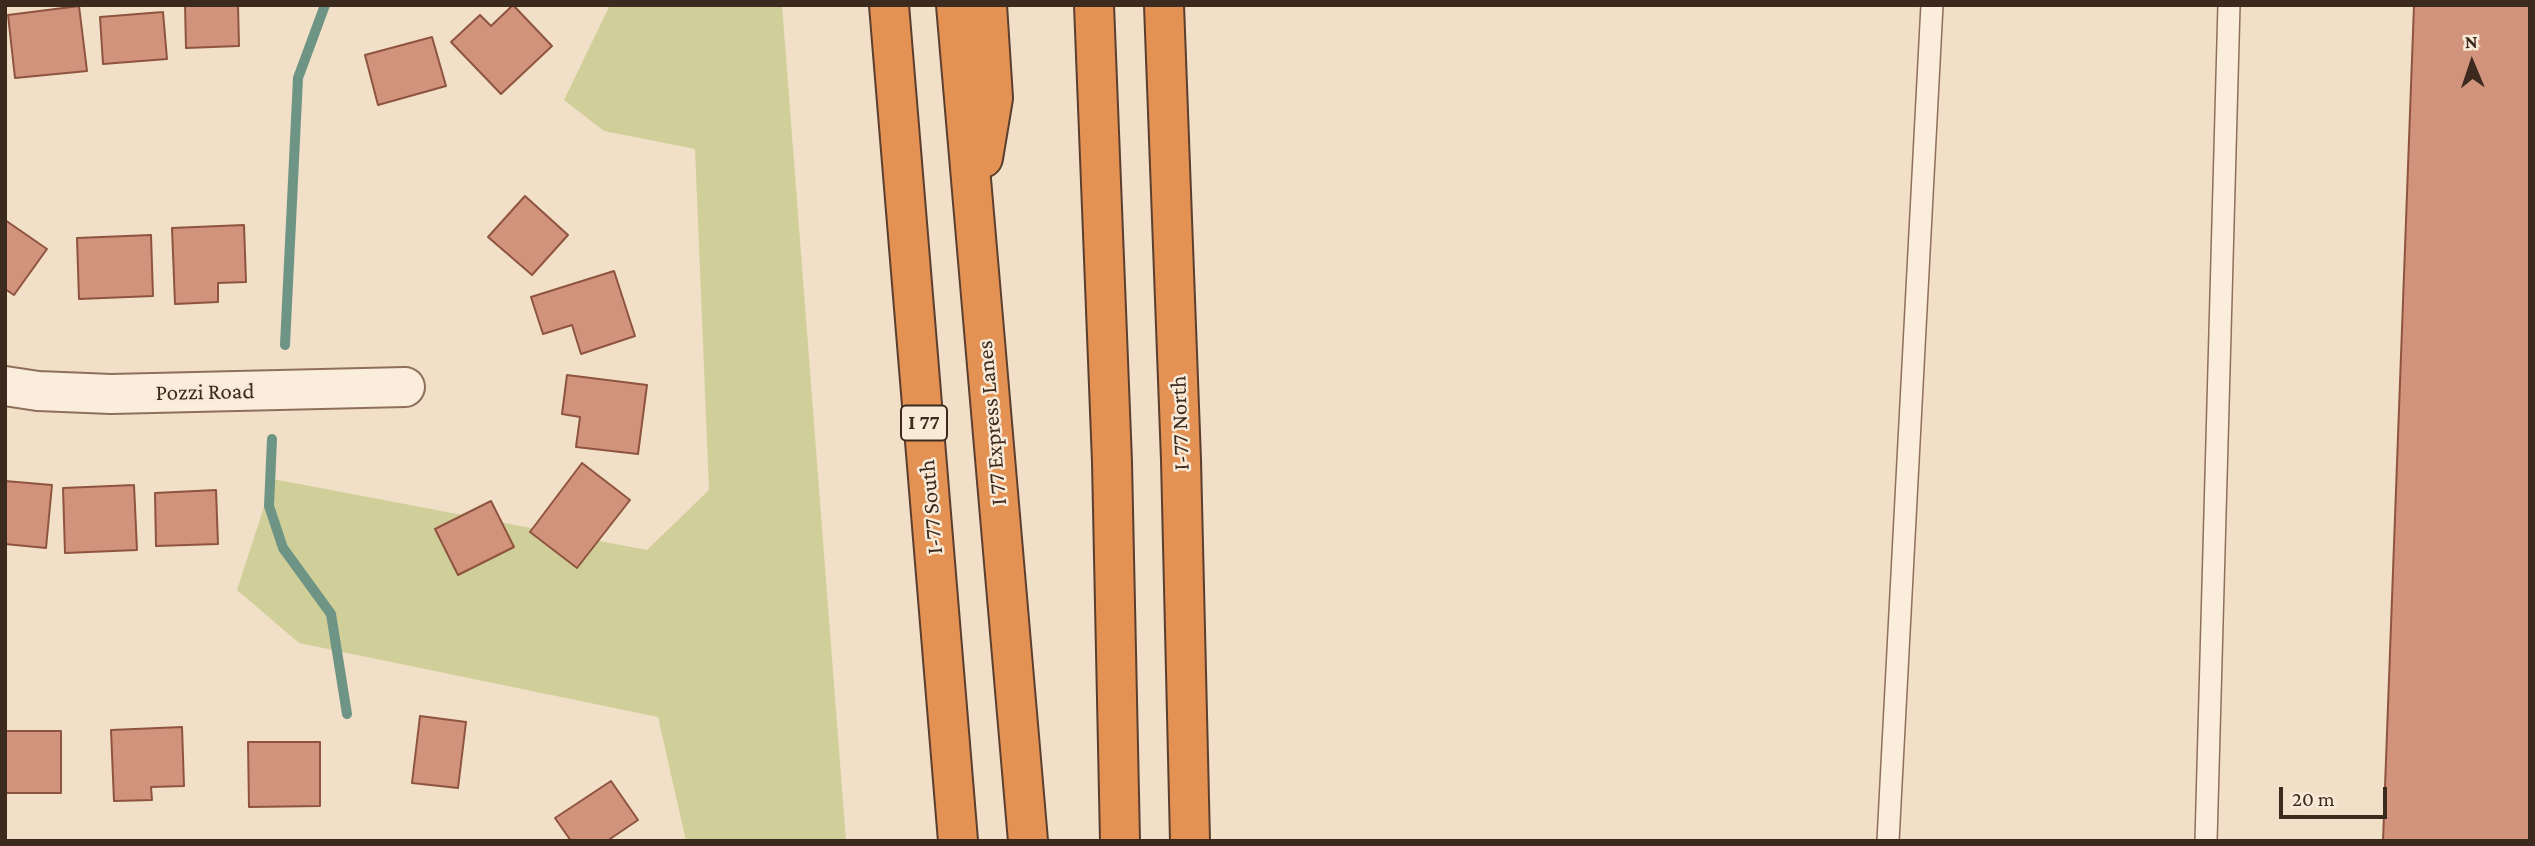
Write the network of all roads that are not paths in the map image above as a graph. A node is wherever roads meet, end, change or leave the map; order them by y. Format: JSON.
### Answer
{"nodes":[{"id":1,"x":889,"y":5,"type":"edge"},
{"id":2,"x":956,"y":5,"type":"edge"},
{"id":3,"x":988,"y":5,"type":"edge"},
{"id":4,"x":1072,"y":5,"type":"edge"},
{"id":5,"x":1094,"y":5,"type":"edge"},
{"id":6,"x":1164,"y":5,"type":"edge"},
{"id":7,"x":1931,"y":5,"type":"edge"},
{"id":8,"x":2229,"y":5,"type":"edge"},
{"id":9,"x":1098,"y":82,"type":"junction"},
{"id":10,"x":974,"y":216,"type":"junction"},
{"id":11,"x":5,"y":386,"type":"edge"},
{"id":12,"x":405,"y":387,"type":"dead end"},
{"id":13,"x":958,"y":841,"type":"edge"},
{"id":14,"x":1028,"y":841,"type":"edge"},
{"id":15,"x":1120,"y":841,"type":"edge"},
{"id":16,"x":1190,"y":841,"type":"edge"},
{"id":17,"x":1888,"y":841,"type":"edge"},
{"id":18,"x":2206,"y":841,"type":"edge"}],
"edges":[{"from":1,"to":13,"type":"highway","name":"I-77 South","number":"I 77"},
{"from":2,"to":10,"type":"highway","name":"I 77 Express Lanes"},
{"from":3,"to":10,"type":"highway"},
{"from":4,"to":9,"type":"highway"},
{"from":5,"to":9,"type":"highway"},
{"from":6,"to":16,"type":"highway","name":"I-77 North"},
{"from":7,"to":17,"type":"lane"},
{"from":8,"to":18,"type":"lane"},
{"from":9,"to":15,"type":"highway"},
{"from":10,"to":14,"type":"highway","name":"I 77 Express Lanes"},
{"from":11,"to":12,"type":"street","name":"Pozzi Road"}]}
